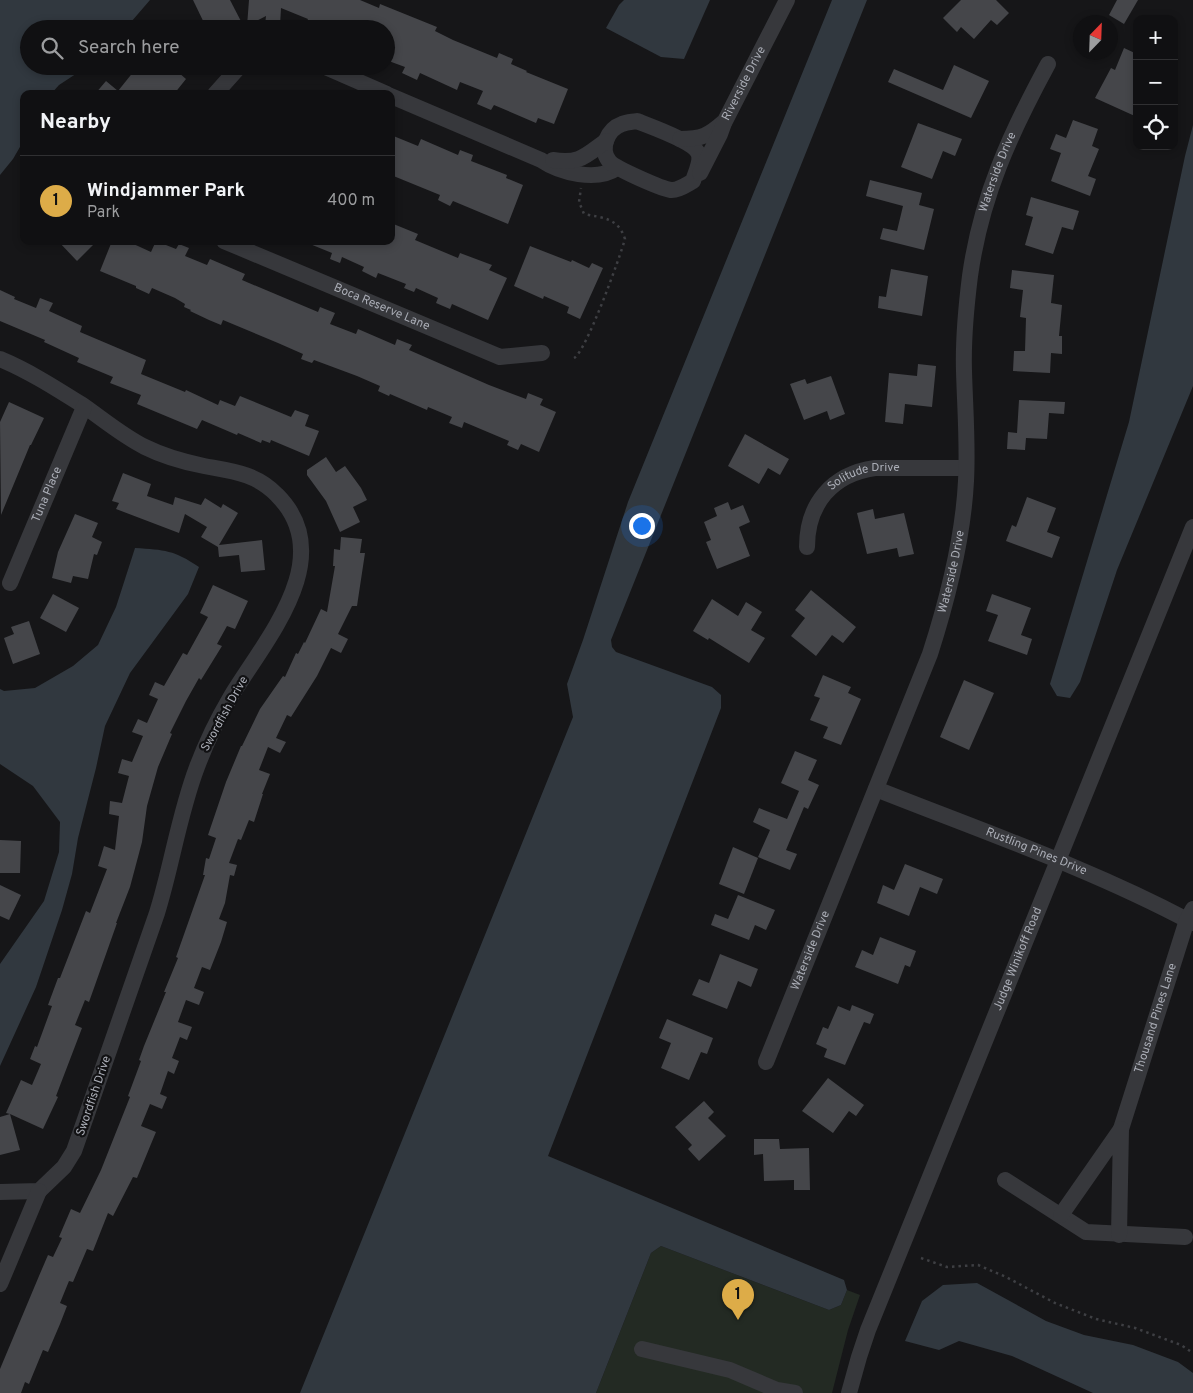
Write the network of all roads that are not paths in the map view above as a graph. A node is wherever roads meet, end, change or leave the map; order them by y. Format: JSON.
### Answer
{"nodes":[{"id":1,"x":787,"y":0,"type":"edge"},
{"id":2,"x":1048,"y":64,"type":"dead end"},
{"id":3,"x":232,"y":75,"type":"edge"},
{"id":4,"x":344,"y":75,"type":"edge"},
{"id":5,"x":219,"y":90,"type":"edge"},
{"id":6,"x":378,"y":90,"type":"edge"},
{"id":7,"x":395,"y":98,"type":"edge"},
{"id":8,"x":724,"y":121,"type":"junction"},
{"id":9,"x":680,"y":139,"type":"junction"},
{"id":10,"x":606,"y":141,"type":"junction"},
{"id":11,"x":541,"y":160,"type":"junction"},
{"id":12,"x":616,"y":168,"type":"junction"},
{"id":13,"x":693,"y":181,"type":"junction"},
{"id":14,"x":234,"y":245,"type":"edge"},
{"id":15,"x":542,"y":353,"type":"dead end"},
{"id":16,"x":0,"y":359,"type":"edge"},
{"id":17,"x":84,"y":407,"type":"junction"},
{"id":18,"x":966,"y":468,"type":"junction"},
{"id":19,"x":1193,"y":527,"type":"edge"},
{"id":20,"x":807,"y":547,"type":"dead end"},
{"id":21,"x":10,"y":583,"type":"dead end"},
{"id":22,"x":876,"y":788,"type":"junction"},
{"id":23,"x":1058,"y":862,"type":"junction"},
{"id":24,"x":1191,"y":917,"type":"edge"},
{"id":25,"x":766,"y":1062,"type":"dead end"},
{"id":26,"x":1121,"y":1129,"type":"junction"},
{"id":27,"x":1006,"y":1180,"type":"dead end"},
{"id":28,"x":39,"y":1191,"type":"junction"},
{"id":29,"x":0,"y":1192,"type":"edge"},
{"id":30,"x":1061,"y":1214,"type":"junction"},
{"id":31,"x":1119,"y":1235,"type":"junction"},
{"id":32,"x":1185,"y":1237,"type":"dead end"},
{"id":33,"x":0,"y":1284,"type":"edge"},
{"id":34,"x":642,"y":1350,"type":"dead end"},
{"id":35,"x":795,"y":1393,"type":"edge"},
{"id":36,"x":849,"y":1393,"type":"edge"}],
"edges":[{"from":1,"to":8,"type":"street","name":"Riverside Drive"},
{"from":2,"to":18,"type":"street","name":"Waterside Drive"},
{"from":3,"to":5,"type":"street"},
{"from":4,"to":6,"type":"street"},
{"from":7,"to":11,"type":"street"},
{"from":8,"to":9,"type":"street","name":"Riverside Drive"},
{"from":8,"to":13,"type":"street"},
{"from":9,"to":10,"type":"street"},
{"from":9,"to":13,"type":"street"},
{"from":10,"to":11,"type":"street"},
{"from":10,"to":12,"type":"street"},
{"from":11,"to":12,"type":"street"},
{"from":12,"to":13,"type":"street"},
{"from":14,"to":15,"type":"street","name":"Boca Reserve Lane"},
{"from":16,"to":17,"type":"street","name":"Swordfish Drive"},
{"from":17,"to":21,"type":"street","name":"Tuna Place"},
{"from":17,"to":28,"type":"street","name":"Swordfish Drive"},
{"from":18,"to":20,"type":"street","name":"Solitude Drive"},
{"from":18,"to":22,"type":"street","name":"Waterside Drive"},
{"from":19,"to":23,"type":"street","name":"Judge Winikoff Road"},
{"from":22,"to":23,"type":"street","name":"Rustling Pines Drive"},
{"from":22,"to":25,"type":"street","name":"Waterside Drive"},
{"from":23,"to":24,"type":"street","name":"Rustling Pines Drive"},
{"from":23,"to":36,"type":"street","name":"Judge Winikoff Road"},
{"from":24,"to":26,"type":"street","name":"Thousand Pines Lane"},
{"from":26,"to":30,"type":"street","name":"Thousand Pines Lane"},
{"from":26,"to":31,"type":"street","name":"Thousand Pines Lane"},
{"from":27,"to":30,"type":"street"},
{"from":28,"to":29,"type":"street"},
{"from":28,"to":33,"type":"street"},
{"from":30,"to":31,"type":"street"},
{"from":31,"to":32,"type":"street"},
{"from":34,"to":35,"type":"street"}]}
